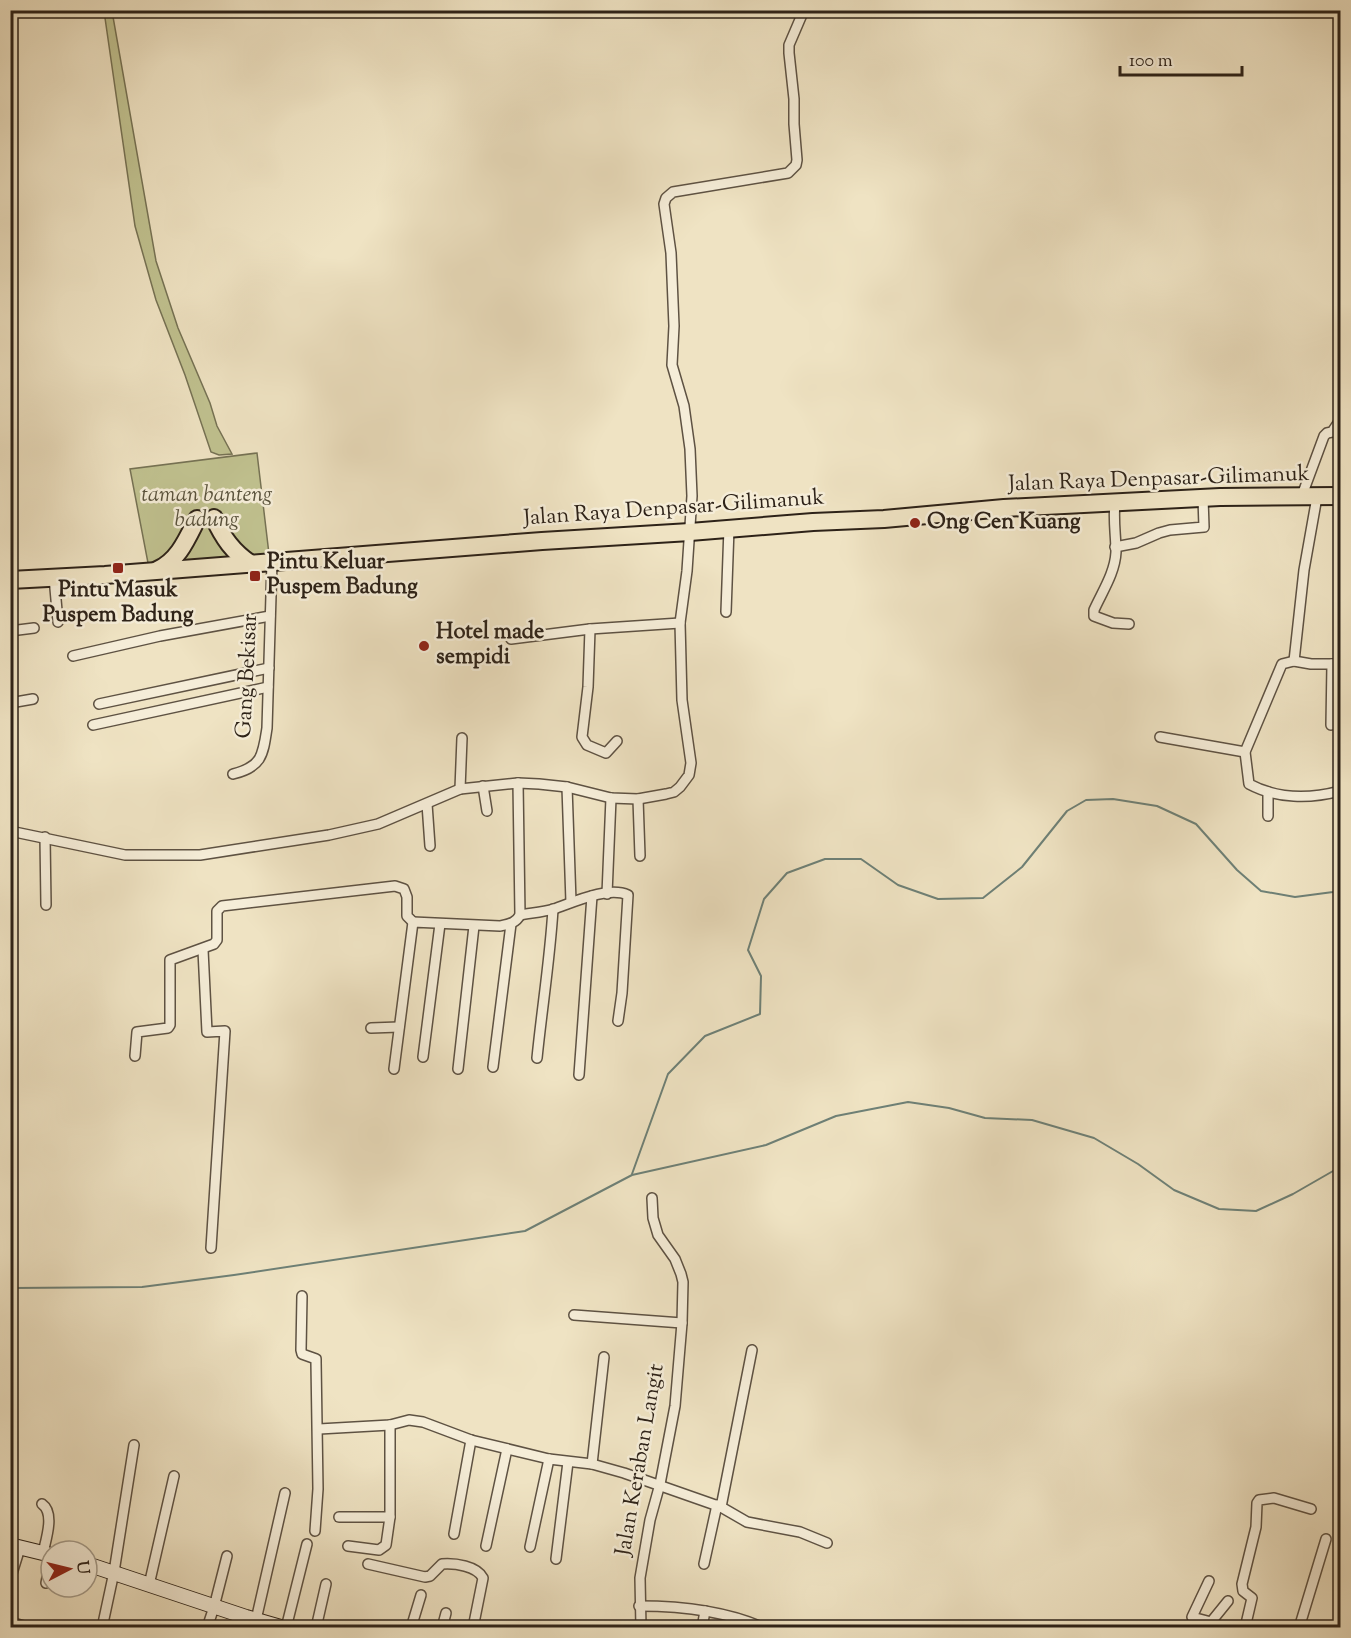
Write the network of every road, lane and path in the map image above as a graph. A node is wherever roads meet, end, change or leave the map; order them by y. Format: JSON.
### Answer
{"nodes":[{"id":1,"x":804,"y":10,"type":"edge"},
{"id":2,"x":1341,"y":420,"type":"edge"},
{"id":3,"x":1341,"y":496,"type":"edge"},
{"id":4,"x":1309,"y":497,"type":"junction"},
{"id":5,"x":1203,"y":498,"type":"junction"},
{"id":6,"x":1114,"y":504,"type":"junction"},
{"id":7,"x":729,"y":528,"type":"junction"},
{"id":8,"x":690,"y":532,"type":"junction"},
{"id":9,"x":1115,"y":547,"type":"junction"},
{"id":10,"x":272,"y":562,"type":"junction"},
{"id":11,"x":251,"y":564,"type":"junction"},
{"id":12,"x":153,"y":572,"type":"junction"},
{"id":13,"x":54,"y":577,"type":"junction"},
{"id":14,"x":10,"y":580,"type":"edge"},
{"id":15,"x":726,"y":612,"type":"dead end"},
{"id":16,"x":270,"y":616,"type":"junction"},
{"id":17,"x":58,"y":622,"type":"dead end"},
{"id":18,"x":680,"y":623,"type":"junction"},
{"id":19,"x":1130,"y":624,"type":"dead end"},
{"id":20,"x":34,"y":628,"type":"dead end"},
{"id":21,"x":590,"y":629,"type":"junction"},
{"id":22,"x":10,"y":631,"type":"edge"},
{"id":23,"x":511,"y":639,"type":"dead end"},
{"id":24,"x":73,"y":656,"type":"dead end"},
{"id":25,"x":1294,"y":661,"type":"junction"},
{"id":26,"x":1336,"y":664,"type":"edge"},
{"id":27,"x":268,"y":668,"type":"junction"},
{"id":28,"x":268,"y":687,"type":"junction"},
{"id":29,"x":33,"y":699,"type":"dead end"},
{"id":30,"x":10,"y":703,"type":"edge"},
{"id":31,"x":99,"y":704,"type":"dead end"},
{"id":32,"x":93,"y":725,"type":"dead end"},
{"id":33,"x":1331,"y":725,"type":"dead end"},
{"id":34,"x":1160,"y":737,"type":"dead end"},
{"id":35,"x":462,"y":738,"type":"dead end"},
{"id":36,"x":617,"y":741,"type":"dead end"},
{"id":37,"x":1245,"y":752,"type":"junction"},
{"id":38,"x":233,"y":774,"type":"dead end"},
{"id":39,"x":518,"y":783,"type":"junction"},
{"id":40,"x":483,"y":786,"type":"junction"},
{"id":41,"x":567,"y":787,"type":"junction"},
{"id":42,"x":460,"y":789,"type":"junction"},
{"id":43,"x":1341,"y":791,"type":"edge"},
{"id":44,"x":1268,"y":792,"type":"junction"},
{"id":45,"x":612,"y":798,"type":"junction"},
{"id":46,"x":638,"y":799,"type":"junction"},
{"id":47,"x":427,"y":804,"type":"junction"},
{"id":48,"x":487,"y":811,"type":"dead end"},
{"id":49,"x":1268,"y":816,"type":"dead end"},
{"id":50,"x":10,"y":831,"type":"edge"},
{"id":51,"x":45,"y":837,"type":"junction"},
{"id":52,"x":430,"y":846,"type":"dead end"},
{"id":53,"x":640,"y":856,"type":"dead end"},
{"id":54,"x":607,"y":894,"type":"junction"},
{"id":55,"x":592,"y":896,"type":"junction"},
{"id":56,"x":572,"y":902,"type":"junction"},
{"id":57,"x":46,"y":904,"type":"dead end"},
{"id":58,"x":553,"y":909,"type":"junction"},
{"id":59,"x":520,"y":915,"type":"junction"},
{"id":60,"x":410,"y":919,"type":"junction"},
{"id":61,"x":440,"y":924,"type":"junction"},
{"id":62,"x":511,"y":924,"type":"junction"},
{"id":63,"x":474,"y":926,"type":"junction"},
{"id":64,"x":202,"y":950,"type":"junction"},
{"id":65,"x":618,"y":1021,"type":"dead end"},
{"id":66,"x":399,"y":1027,"type":"junction"},
{"id":67,"x":371,"y":1028,"type":"dead end"},
{"id":68,"x":135,"y":1056,"type":"dead end"},
{"id":69,"x":423,"y":1058,"type":"dead end"},
{"id":70,"x":537,"y":1058,"type":"dead end"},
{"id":71,"x":493,"y":1066,"type":"dead end"},
{"id":72,"x":394,"y":1069,"type":"dead end"},
{"id":73,"x":458,"y":1069,"type":"dead end"},
{"id":74,"x":579,"y":1075,"type":"dead end"},
{"id":75,"x":652,"y":1198,"type":"dead end"},
{"id":76,"x":211,"y":1248,"type":"dead end"},
{"id":77,"x":302,"y":1296,"type":"dead end"},
{"id":78,"x":574,"y":1315,"type":"dead end"},
{"id":79,"x":682,"y":1323,"type":"junction"},
{"id":80,"x":752,"y":1350,"type":"dead end"},
{"id":81,"x":604,"y":1358,"type":"dead end"},
{"id":82,"x":390,"y":1425,"type":"junction"},
{"id":83,"x":319,"y":1429,"type":"junction"},
{"id":84,"x":471,"y":1440,"type":"junction"},
{"id":85,"x":134,"y":1445,"type":"dead end"},
{"id":86,"x":507,"y":1449,"type":"junction"},
{"id":87,"x":549,"y":1459,"type":"junction"},
{"id":88,"x":568,"y":1462,"type":"junction"},
{"id":89,"x":592,"y":1464,"type":"junction"},
{"id":90,"x":174,"y":1476,"type":"dead end"},
{"id":91,"x":660,"y":1484,"type":"junction"},
{"id":92,"x":285,"y":1493,"type":"dead end"},
{"id":93,"x":42,"y":1504,"type":"dead end"},
{"id":94,"x":719,"y":1506,"type":"junction"},
{"id":95,"x":1311,"y":1509,"type":"dead end"},
{"id":96,"x":339,"y":1517,"type":"dead end"},
{"id":97,"x":390,"y":1517,"type":"junction"},
{"id":98,"x":315,"y":1531,"type":"dead end"},
{"id":99,"x":454,"y":1534,"type":"dead end"},
{"id":100,"x":48,"y":1539,"type":"edge"},
{"id":101,"x":1326,"y":1539,"type":"dead end"},
{"id":102,"x":826,"y":1543,"type":"dead end"},
{"id":103,"x":307,"y":1545,"type":"dead end"},
{"id":104,"x":15,"y":1546,"type":"edge"},
{"id":105,"x":348,"y":1546,"type":"dead end"},
{"id":106,"x":486,"y":1546,"type":"dead end"},
{"id":107,"x":530,"y":1547,"type":"dead end"},
{"id":108,"x":39,"y":1553,"type":"edge"},
{"id":109,"x":227,"y":1556,"type":"dead end"},
{"id":110,"x":556,"y":1559,"type":"dead end"},
{"id":111,"x":368,"y":1564,"type":"dead end"},
{"id":112,"x":704,"y":1564,"type":"dead end"},
{"id":113,"x":99,"y":1568,"type":"edge"},
{"id":114,"x":114,"y":1572,"type":"junction"},
{"id":115,"x":10,"y":1580,"type":"edge"},
{"id":116,"x":1209,"y":1581,"type":"dead end"},
{"id":117,"x":149,"y":1584,"type":"junction"},
{"id":118,"x":326,"y":1584,"type":"dead end"},
{"id":119,"x":421,"y":1595,"type":"dead end"},
{"id":120,"x":1228,"y":1601,"type":"dead end"},
{"id":121,"x":639,"y":1604,"type":"junction"},
{"id":122,"x":214,"y":1607,"type":"junction"},
{"id":123,"x":705,"y":1611,"type":"junction"},
{"id":124,"x":446,"y":1613,"type":"dead end"},
{"id":125,"x":10,"y":1622,"type":"edge"},
{"id":126,"x":248,"y":1622,"type":"edge"},
{"id":127,"x":733,"y":1623,"type":"edge"},
{"id":128,"x":1215,"y":1625,"type":"edge"},
{"id":129,"x":31,"y":1628,"type":"edge"},
{"id":130,"x":102,"y":1628,"type":"edge"},
{"id":131,"x":207,"y":1628,"type":"edge"},
{"id":132,"x":285,"y":1628,"type":"edge"},
{"id":133,"x":316,"y":1628,"type":"edge"},
{"id":134,"x":411,"y":1628,"type":"edge"},
{"id":135,"x":442,"y":1628,"type":"edge"},
{"id":136,"x":473,"y":1628,"type":"edge"},
{"id":137,"x":641,"y":1628,"type":"edge"},
{"id":138,"x":702,"y":1628,"type":"edge"},
{"id":139,"x":764,"y":1628,"type":"edge"},
{"id":140,"x":1245,"y":1628,"type":"edge"},
{"id":141,"x":1299,"y":1628,"type":"edge"}],
"edges":[{"from":1,"to":8,"type":"street"},
{"from":2,"to":4,"type":"street"},
{"from":3,"to":4,"type":"highway","name":"Jalan Raya Denpasar-Gilimanuk"},
{"from":4,"to":5,"type":"highway","name":"Jalan Raya Denpasar-Gilimanuk"},
{"from":4,"to":25,"type":"street"},
{"from":5,"to":6,"type":"highway","name":"Jalan Raya Denpasar-Gilimanuk"},
{"from":5,"to":9,"type":"street"},
{"from":6,"to":7,"type":"highway","name":"Jalan Raya Denpasar-Gilimanuk"},
{"from":6,"to":9,"type":"street"},
{"from":7,"to":8,"type":"highway","name":"Jalan Raya Denpasar-Gilimanuk"},
{"from":7,"to":15,"type":"street"},
{"from":8,"to":10,"type":"highway","name":"Jalan Raya Denpasar-Gilimanuk"},
{"from":8,"to":18,"type":"street"},
{"from":9,"to":19,"type":"street"},
{"from":10,"to":11,"type":"highway","name":"Jalan Raya Denpasar-Gilimanuk"},
{"from":10,"to":16,"type":"street","name":"Gang Bekisar"},
{"from":11,"to":12,"type":"highway","name":"Jalan Raya Denpasar-Gilimanuk"},
{"from":11,"to":12,"type":"highway"},
{"from":12,"to":13,"type":"highway","name":"Jalan Raya Denpasar-Gilimanuk"},
{"from":13,"to":14,"type":"highway","name":"Jalan Raya Denpasar-Gilimanuk"},
{"from":13,"to":17,"type":"street"},
{"from":16,"to":24,"type":"street"},
{"from":16,"to":27,"type":"street","name":"Gang Bekisar"},
{"from":18,"to":21,"type":"street"},
{"from":18,"to":46,"type":"street"},
{"from":20,"to":22,"type":"street"},
{"from":21,"to":23,"type":"street"},
{"from":21,"to":36,"type":"street"},
{"from":25,"to":26,"type":"street"},
{"from":25,"to":37,"type":"street"},
{"from":26,"to":33,"type":"street"},
{"from":27,"to":28,"type":"street","name":"Gang Bekisar"},
{"from":27,"to":31,"type":"street"},
{"from":28,"to":32,"type":"street"},
{"from":28,"to":38,"type":"street","name":"Gang Bekisar"},
{"from":29,"to":30,"type":"street"},
{"from":34,"to":37,"type":"street"},
{"from":35,"to":42,"type":"street"},
{"from":37,"to":44,"type":"street"},
{"from":39,"to":40,"type":"street"},
{"from":39,"to":41,"type":"street"},
{"from":39,"to":59,"type":"street"},
{"from":40,"to":42,"type":"street"},
{"from":40,"to":48,"type":"street"},
{"from":41,"to":45,"type":"street"},
{"from":41,"to":56,"type":"street"},
{"from":42,"to":47,"type":"street"},
{"from":43,"to":44,"type":"street"},
{"from":44,"to":49,"type":"street"},
{"from":45,"to":46,"type":"street"},
{"from":45,"to":54,"type":"street"},
{"from":46,"to":53,"type":"street"},
{"from":47,"to":51,"type":"street"},
{"from":47,"to":52,"type":"street"},
{"from":50,"to":51,"type":"street"},
{"from":51,"to":57,"type":"street"},
{"from":54,"to":55,"type":"street"},
{"from":54,"to":65,"type":"street"},
{"from":55,"to":56,"type":"street"},
{"from":55,"to":74,"type":"street"},
{"from":56,"to":58,"type":"street"},
{"from":58,"to":59,"type":"street"},
{"from":58,"to":70,"type":"street"},
{"from":59,"to":62,"type":"street"},
{"from":60,"to":61,"type":"street"},
{"from":60,"to":64,"type":"street"},
{"from":60,"to":66,"type":"street"},
{"from":61,"to":63,"type":"street"},
{"from":61,"to":69,"type":"street"},
{"from":62,"to":63,"type":"street"},
{"from":62,"to":71,"type":"street"},
{"from":63,"to":73,"type":"street"},
{"from":64,"to":68,"type":"street"},
{"from":64,"to":76,"type":"street"},
{"from":66,"to":67,"type":"street"},
{"from":66,"to":72,"type":"street"},
{"from":75,"to":79,"type":"street","name":"Jalan Keraban Langit"},
{"from":77,"to":83,"type":"street"},
{"from":78,"to":79,"type":"street"},
{"from":79,"to":91,"type":"street","name":"Jalan Keraban Langit"},
{"from":80,"to":94,"type":"street"},
{"from":81,"to":89,"type":"street"},
{"from":82,"to":83,"type":"street"},
{"from":82,"to":84,"type":"street"},
{"from":82,"to":97,"type":"street"},
{"from":83,"to":98,"type":"street"},
{"from":84,"to":86,"type":"street"},
{"from":84,"to":99,"type":"street"},
{"from":85,"to":114,"type":"street"},
{"from":86,"to":87,"type":"street"},
{"from":86,"to":106,"type":"street"},
{"from":87,"to":88,"type":"street"},
{"from":87,"to":107,"type":"street"},
{"from":88,"to":89,"type":"street"},
{"from":88,"to":110,"type":"street"},
{"from":89,"to":91,"type":"street"},
{"from":90,"to":117,"type":"street"},
{"from":91,"to":94,"type":"street"},
{"from":91,"to":121,"type":"street","name":"Jalan Keraban Langit"},
{"from":92,"to":126,"type":"street"},
{"from":93,"to":100,"type":"street"},
{"from":94,"to":102,"type":"street"},
{"from":94,"to":112,"type":"street"},
{"from":95,"to":140,"type":"street"},
{"from":96,"to":97,"type":"street"},
{"from":97,"to":105,"type":"street"},
{"from":101,"to":141,"type":"street"},
{"from":103,"to":132,"type":"street"},
{"from":104,"to":108,"type":"street"},
{"from":104,"to":115,"type":"street"},
{"from":109,"to":122,"type":"street"},
{"from":111,"to":136,"type":"street"},
{"from":113,"to":114,"type":"street"},
{"from":114,"to":117,"type":"street"},
{"from":114,"to":130,"type":"street"},
{"from":116,"to":128,"type":"street"},
{"from":117,"to":122,"type":"street"},
{"from":118,"to":133,"type":"street"},
{"from":119,"to":134,"type":"street"},
{"from":120,"to":128,"type":"street"},
{"from":121,"to":123,"type":"street"},
{"from":121,"to":137,"type":"street","name":"Jalan Keraban Langit"},
{"from":122,"to":126,"type":"street"},
{"from":122,"to":131,"type":"street"},
{"from":123,"to":127,"type":"street"},
{"from":123,"to":138,"type":"street"},
{"from":124,"to":135,"type":"street"},
{"from":125,"to":129,"type":"street"},
{"from":126,"to":132,"type":"street"},
{"from":127,"to":139,"type":"street"}]}
